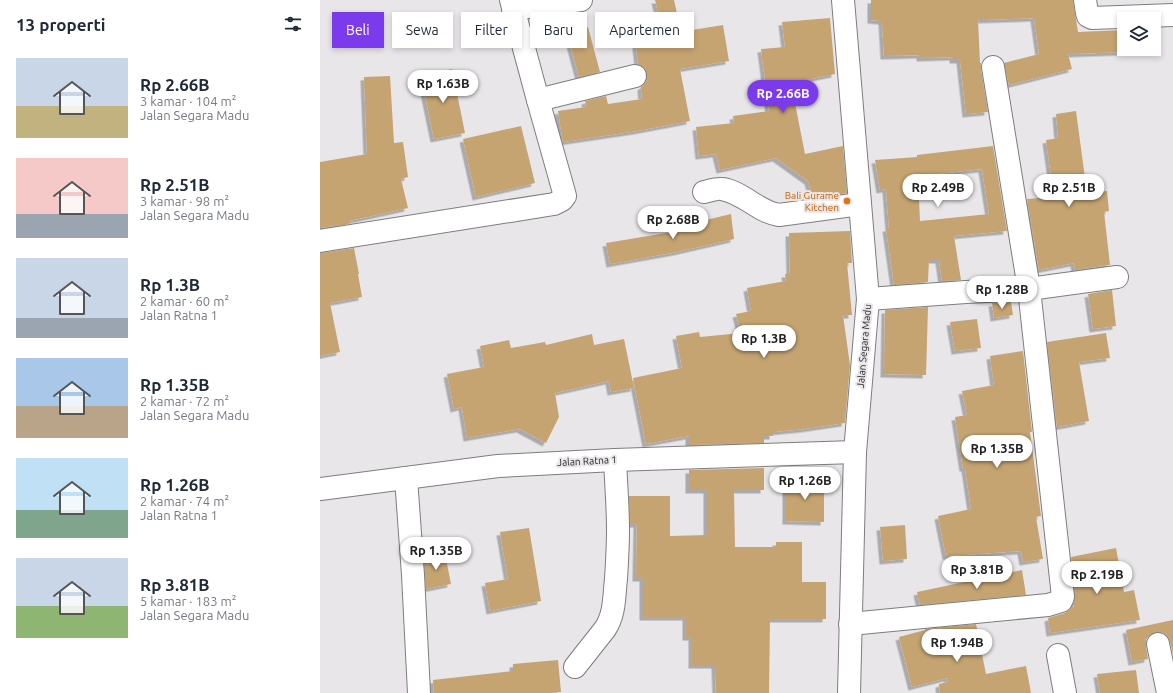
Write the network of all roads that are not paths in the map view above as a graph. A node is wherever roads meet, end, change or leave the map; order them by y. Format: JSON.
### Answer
{"nodes":[{"id":1,"x":581,"y":0,"type":"edge"},
{"id":2,"x":843,"y":0,"type":"edge"},
{"id":3,"x":1085,"y":0,"type":"edge"},
{"id":4,"x":512,"y":4,"type":"edge"},
{"id":5,"x":1173,"y":15,"type":"edge"},
{"id":6,"x":993,"y":67,"type":"dead end"},
{"id":7,"x":635,"y":76,"type":"dead end"},
{"id":8,"x":538,"y":100,"type":"junction"},
{"id":9,"x":704,"y":192,"type":"dead end"},
{"id":10,"x":860,"y":204,"type":"junction"},
{"id":11,"x":320,"y":241,"type":"edge"},
{"id":12,"x":1117,"y":277,"type":"dead end"},
{"id":13,"x":1029,"y":289,"type":"junction"},
{"id":14,"x":868,"y":299,"type":"junction"},
{"id":15,"x":855,"y":452,"type":"junction"},
{"id":16,"x":615,"y":460,"type":"junction"},
{"id":17,"x":406,"y":478,"type":"junction"},
{"id":18,"x":320,"y":489,"type":"edge"},
{"id":19,"x":850,"y":624,"type":"junction"},
{"id":20,"x":1158,"y":644,"type":"dead end"},
{"id":21,"x":1058,"y":655,"type":"dead end"},
{"id":22,"x":575,"y":667,"type":"dead end"},
{"id":23,"x":419,"y":693,"type":"edge"},
{"id":24,"x":849,"y":693,"type":"edge"},
{"id":25,"x":1065,"y":693,"type":"edge"},
{"id":26,"x":1168,"y":693,"type":"edge"}],
"edges":[{"from":1,"to":4,"type":"street"},
{"from":2,"to":10,"type":"street","name":"Jalan Segara Madu"},
{"from":3,"to":5,"type":"street"},
{"from":4,"to":8,"type":"street"},
{"from":6,"to":13,"type":"street"},
{"from":7,"to":8,"type":"street"},
{"from":8,"to":11,"type":"street"},
{"from":9,"to":10,"type":"street"},
{"from":10,"to":14,"type":"street","name":"Jalan Segara Madu"},
{"from":12,"to":13,"type":"street"},
{"from":13,"to":14,"type":"street"},
{"from":13,"to":19,"type":"street"},
{"from":14,"to":15,"type":"street","name":"Jalan Segara Madu"},
{"from":15,"to":16,"type":"street","name":"Jalan Ratna 1"},
{"from":15,"to":19,"type":"street","name":"Jalan Segara Madu"},
{"from":16,"to":17,"type":"street","name":"Jalan Ratna 1"},
{"from":16,"to":22,"type":"street"},
{"from":17,"to":18,"type":"street","name":"Jalan Ratna 1"},
{"from":17,"to":23,"type":"street"},
{"from":19,"to":24,"type":"street","name":"Jalan Segara Madu"},
{"from":20,"to":26,"type":"street"},
{"from":21,"to":25,"type":"street"}]}
